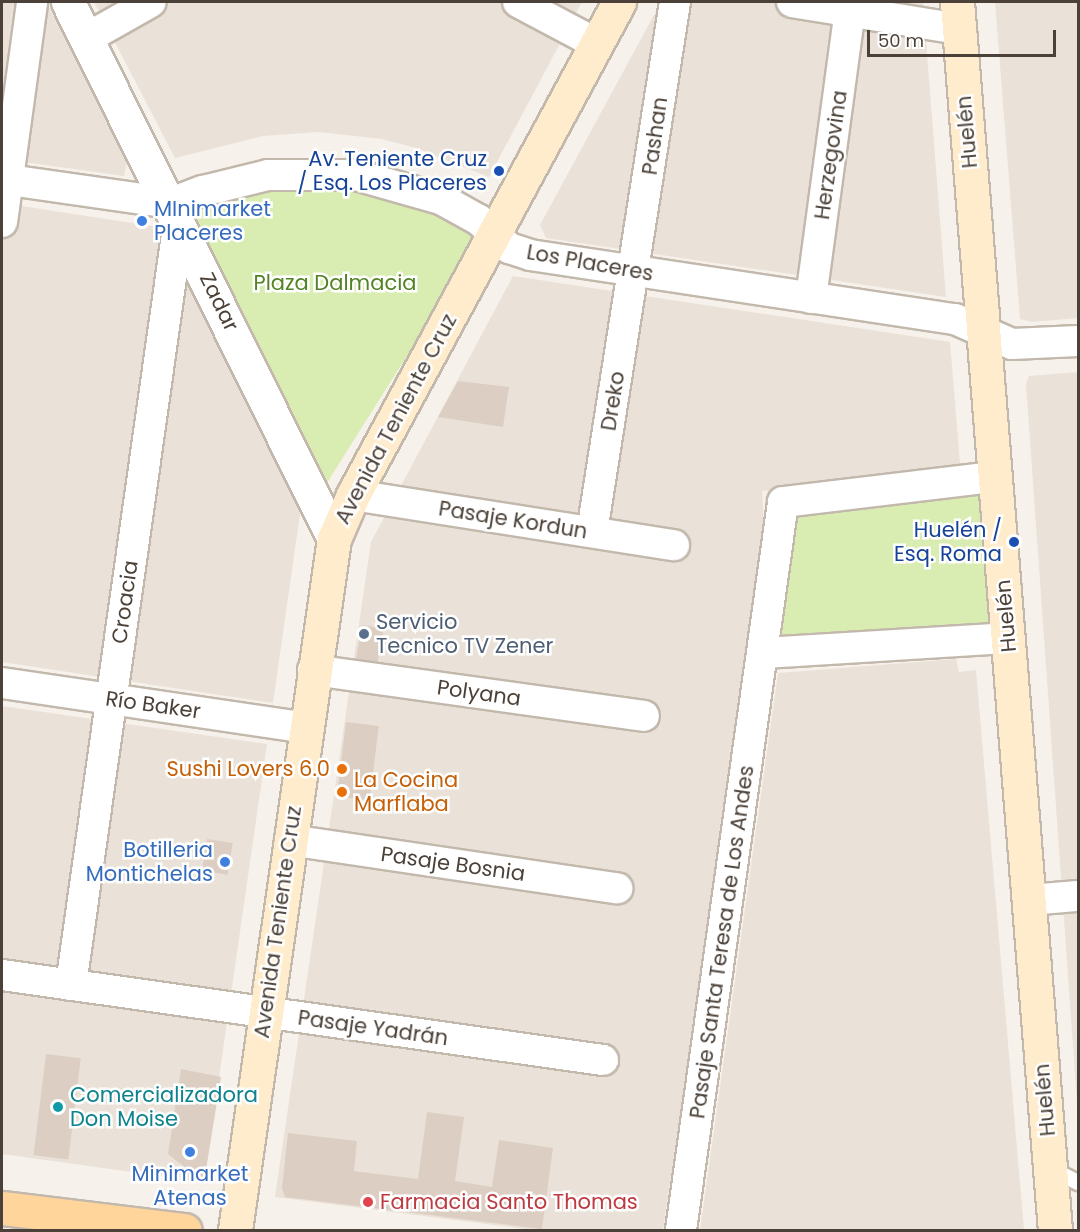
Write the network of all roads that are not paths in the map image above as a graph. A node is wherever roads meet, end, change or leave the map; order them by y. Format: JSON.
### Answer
{"nodes":[{"id":1,"x":32,"y":2,"type":"edge"},
{"id":2,"x":68,"y":2,"type":"edge"},
{"id":3,"x":151,"y":2,"type":"edge"},
{"id":4,"x":518,"y":2,"type":"edge"},
{"id":5,"x":620,"y":2,"type":"edge"},
{"id":6,"x":675,"y":2,"type":"edge"},
{"id":7,"x":792,"y":2,"type":"edge"},
{"id":8,"x":850,"y":11,"type":"junction"},
{"id":9,"x":958,"y":15,"type":"edge"},
{"id":10,"x":87,"y":38,"type":"junction"},
{"id":11,"x":597,"y":44,"type":"junction"},
{"id":12,"x":4,"y":180,"type":"edge"},
{"id":13,"x":175,"y":211,"type":"junction"},
{"id":14,"x":2,"y":222,"type":"edge"},
{"id":15,"x":495,"y":236,"type":"junction"},
{"id":16,"x":635,"y":271,"type":"junction"},
{"id":17,"x":811,"y":298,"type":"junction"},
{"id":18,"x":983,"y":329,"type":"junction"},
{"id":19,"x":1078,"y":341,"type":"edge"},
{"id":20,"x":994,"y":477,"type":"junction"},
{"id":21,"x":353,"y":495,"type":"junction"},
{"id":22,"x":592,"y":532,"type":"junction"},
{"id":23,"x":334,"y":539,"type":"junction"},
{"id":24,"x":674,"y":544,"type":"dead end"},
{"id":25,"x":1008,"y":638,"type":"junction"},
{"id":26,"x":763,"y":653,"type":"junction"},
{"id":27,"x":313,"y":670,"type":"junction"},
{"id":28,"x":2,"y":683,"type":"edge"},
{"id":29,"x":112,"y":699,"type":"junction"},
{"id":30,"x":644,"y":716,"type":"dead end"},
{"id":31,"x":305,"y":728,"type":"junction"},
{"id":32,"x":290,"y":840,"type":"junction"},
{"id":33,"x":616,"y":888,"type":"dead end"},
{"id":34,"x":1078,"y":896,"type":"edge"},
{"id":35,"x":1029,"y":900,"type":"junction"},
{"id":36,"x":2,"y":975,"type":"edge"},
{"id":37,"x":71,"y":985,"type":"junction"},
{"id":38,"x":265,"y":1012,"type":"junction"},
{"id":39,"x":603,"y":1060,"type":"dead end"},
{"id":40,"x":1064,"y":1175,"type":"edge"},
{"id":41,"x":2,"y":1214,"type":"edge"},
{"id":42,"x":185,"y":1230,"type":"edge"},
{"id":43,"x":235,"y":1230,"type":"edge"},
{"id":44,"x":681,"y":1230,"type":"edge"},
{"id":45,"x":1055,"y":1230,"type":"edge"}],
"edges":[{"from":1,"to":12,"type":"street"},
{"from":2,"to":10,"type":"street","name":"Zadar"},
{"from":3,"to":10,"type":"street"},
{"from":4,"to":11,"type":"street"},
{"from":5,"to":11,"type":"main road","name":"Avenida Teniente Cruz"},
{"from":6,"to":16,"type":"street","name":"Pashan"},
{"from":7,"to":8,"type":"street"},
{"from":8,"to":9,"type":"street"},
{"from":8,"to":17,"type":"street","name":"Herzegovina"},
{"from":9,"to":18,"type":"main road","name":"Huelén"},
{"from":10,"to":13,"type":"street","name":"Zadar"},
{"from":11,"to":15,"type":"main road","name":"Avenida Teniente Cruz"},
{"from":12,"to":13,"type":"street","name":"Los Placeres"},
{"from":12,"to":14,"type":"street"},
{"from":13,"to":15,"type":"street","name":"Los Placeres"},
{"from":13,"to":23,"type":"street","name":"Zadar"},
{"from":13,"to":29,"type":"street","name":"Croacia"},
{"from":15,"to":16,"type":"street","name":"Los Placeres"},
{"from":15,"to":21,"type":"main road","name":"Avenida Teniente Cruz"},
{"from":16,"to":17,"type":"street","name":"Los Placeres"},
{"from":16,"to":22,"type":"street","name":"Dreko"},
{"from":17,"to":18,"type":"street","name":"Los Placeres"},
{"from":18,"to":19,"type":"street","name":"Los Placeres"},
{"from":18,"to":20,"type":"main road","name":"Huelén"},
{"from":20,"to":25,"type":"main road","name":"Huelén"},
{"from":20,"to":26,"type":"street","name":"Pasaje Santa Teresa de Los Andes"},
{"from":21,"to":22,"type":"street","name":"Pasaje Kordun"},
{"from":21,"to":23,"type":"main road","name":"Avenida Teniente Cruz"},
{"from":22,"to":24,"type":"street","name":"Pasaje Kordun"},
{"from":23,"to":27,"type":"main road","name":"Avenida Teniente Cruz"},
{"from":25,"to":26,"type":"street"},
{"from":25,"to":35,"type":"main road","name":"Huelén"},
{"from":26,"to":44,"type":"street","name":"Pasaje Santa Teresa de Los Andes"},
{"from":27,"to":30,"type":"street","name":"Polyana"},
{"from":27,"to":31,"type":"main road","name":"Avenida Teniente Cruz"},
{"from":28,"to":29,"type":"street","name":"Río Baker"},
{"from":29,"to":31,"type":"street","name":"Río Baker"},
{"from":29,"to":37,"type":"street","name":"Croacia"},
{"from":31,"to":32,"type":"main road","name":"Avenida Teniente Cruz"},
{"from":32,"to":33,"type":"street","name":"Pasaje Bosnia"},
{"from":32,"to":38,"type":"main road","name":"Avenida Teniente Cruz"},
{"from":34,"to":35,"type":"street"},
{"from":35,"to":40,"type":"main road","name":"Huelén"},
{"from":36,"to":37,"type":"street","name":"Pasaje Yadrán"},
{"from":37,"to":38,"type":"street","name":"Pasaje Yadrán"},
{"from":38,"to":39,"type":"street","name":"Pasaje Yadrán"},
{"from":38,"to":43,"type":"main road","name":"Avenida Teniente Cruz"},
{"from":40,"to":45,"type":"main road","name":"Huelén"},
{"from":41,"to":42,"type":"main road"}]}
